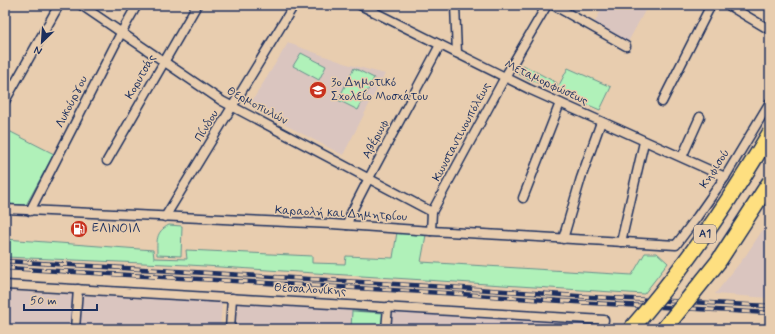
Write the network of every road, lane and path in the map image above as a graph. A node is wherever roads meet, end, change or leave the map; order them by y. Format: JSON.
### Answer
{"nodes":[{"id":1,"x":59,"y":5,"type":"edge"},
{"id":2,"x":81,"y":5,"type":"edge"},
{"id":3,"x":137,"y":5,"type":"edge"},
{"id":4,"x":197,"y":5,"type":"edge"},
{"id":5,"x":294,"y":5,"type":"edge"},
{"id":6,"x":361,"y":5,"type":"edge"},
{"id":7,"x":455,"y":5,"type":"edge"},
{"id":8,"x":547,"y":5,"type":"edge"},
{"id":9,"x":553,"y":5,"type":"edge"},
{"id":10,"x":711,"y":5,"type":"edge"},
{"id":11,"x":728,"y":5,"type":"edge"},
{"id":12,"x":770,"y":30,"type":"edge"},
{"id":13,"x":121,"y":33,"type":"junction"},
{"id":14,"x":440,"y":45,"type":"junction"},
{"id":15,"x":626,"y":46,"type":"dead end"},
{"id":16,"x":457,"y":53,"type":"junction"},
{"id":17,"x":164,"y":61,"type":"junction"},
{"id":18,"x":505,"y":77,"type":"junction"},
{"id":19,"x":5,"y":101,"type":"edge"},
{"id":20,"x":662,"y":102,"type":"dead end"},
{"id":21,"x":770,"y":102,"type":"edge"},
{"id":22,"x":560,"y":103,"type":"junction"},
{"id":23,"x":232,"y":108,"type":"junction"},
{"id":24,"x":700,"y":117,"type":"dead end"},
{"id":25,"x":601,"y":122,"type":"junction"},
{"id":26,"x":770,"y":133,"type":"edge"},
{"id":27,"x":644,"y":142,"type":"junction"},
{"id":28,"x":682,"y":158,"type":"junction"},
{"id":29,"x":107,"y":161,"type":"dead end"},
{"id":30,"x":725,"y":177,"type":"junction"},
{"id":31,"x":369,"y":178,"type":"junction"},
{"id":32,"x":770,"y":182,"type":"edge"},
{"id":33,"x":523,"y":198,"type":"dead end"},
{"id":34,"x":5,"y":209,"type":"edge"},
{"id":35,"x":30,"y":210,"type":"junction"},
{"id":36,"x":432,"y":212,"type":"junction"},
{"id":37,"x":165,"y":217,"type":"junction"},
{"id":38,"x":347,"y":225,"type":"junction"},
{"id":39,"x":431,"y":231,"type":"junction"},
{"id":40,"x":563,"y":238,"type":"junction"},
{"id":41,"x":621,"y":242,"type":"junction"},
{"id":42,"x":676,"y":245,"type":"joint"},
{"id":43,"x":5,"y":285,"type":"edge"},
{"id":44,"x":78,"y":289,"type":"junction"},
{"id":45,"x":232,"y":298,"type":"junction"},
{"id":46,"x":388,"y":307,"type":"junction"},
{"id":47,"x":75,"y":329,"type":"edge"},
{"id":48,"x":230,"y":329,"type":"edge"},
{"id":49,"x":386,"y":329,"type":"edge"},
{"id":50,"x":602,"y":329,"type":"edge"},
{"id":51,"x":631,"y":329,"type":"edge"},
{"id":52,"x":664,"y":329,"type":"edge"}],
"edges":[{"from":1,"to":19,"type":"street"},
{"from":2,"to":13,"type":"street","name":"Θερμοπυλών"},
{"from":3,"to":13,"type":"street","name":"Λυκούργου"},
{"from":4,"to":17,"type":"street","name":"Κορυτσάς"},
{"from":5,"to":23,"type":"street","name":"Πίνδου"},
{"from":6,"to":14,"type":"street","name":"Μεταμορφώσεως"},
{"from":7,"to":16,"type":"street"},
{"from":8,"to":18,"type":"street","name":"Κωνσταντινουπόλεως"},
{"from":9,"to":15,"type":"street"},
{"from":10,"to":20,"type":"street"},
{"from":11,"to":12,"type":"street"},
{"from":13,"to":17,"type":"street","name":"Θερμοπυλών"},
{"from":13,"to":35,"type":"street","name":"Λυκούργου"},
{"from":14,"to":16,"type":"street","name":"Μεταμορφώσεως"},
{"from":14,"to":31,"type":"street","name":"Αβέρωφ"},
{"from":16,"to":18,"type":"street","name":"Μεταμορφώσεως"},
{"from":17,"to":23,"type":"street","name":"Θερμοπυλών"},
{"from":17,"to":29,"type":"street","name":"Κορυτσάς"},
{"from":18,"to":22,"type":"street","name":"Μεταμορφώσεως"},
{"from":18,"to":36,"type":"street","name":"Κωνσταντινουπόλεως"},
{"from":21,"to":30,"type":"street","name":"Κηφισού"},
{"from":22,"to":25,"type":"street","name":"Μεταμορφώσεως"},
{"from":22,"to":33,"type":"street"},
{"from":23,"to":31,"type":"street","name":"Θερμοπυλών"},
{"from":23,"to":37,"type":"street","name":"Πίνδου"},
{"from":24,"to":28,"type":"street"},
{"from":25,"to":27,"type":"street","name":"Μεταμορφώσεως"},
{"from":25,"to":40,"type":"street"},
{"from":26,"to":51,"type":"highway","number":"Α1","bridge":true},
{"from":27,"to":28,"type":"street","name":"Μεταμορφώσεως"},
{"from":27,"to":41,"type":"street"},
{"from":28,"to":30,"type":"street","name":"Μεταμορφώσεως"},
{"from":30,"to":42,"type":"street","name":"Κηφισού"},
{"from":31,"to":36,"type":"street","name":"Θερμοπυλών"},
{"from":31,"to":38,"type":"street","name":"Αβέρωφ"},
{"from":32,"to":52,"type":"highway","number":"Α1","bridge":true},
{"from":34,"to":35,"type":"street","name":"Καραολή και Δημητρίου"},
{"from":35,"to":37,"type":"street","name":"Καραολή και Δημητρίου"},
{"from":36,"to":39,"type":"street","name":"Κωνσταντινουπόλεως"},
{"from":37,"to":38,"type":"street","name":"Καραολή και Δημητρίου"},
{"from":38,"to":39,"type":"street","name":"Καραολή και Δημητρίου"},
{"from":39,"to":40,"type":"street","name":"Καραολή και Δημητρίου"},
{"from":40,"to":41,"type":"street","name":"Καραολή και Δημητρίου"},
{"from":41,"to":42,"type":"street","name":"Καραολή και Δημητρίου"},
{"from":43,"to":44,"type":"street","name":"Θεσσαλονίκης"},
{"from":44,"to":45,"type":"street","name":"Θεσσαλονίκης"},
{"from":44,"to":47,"type":"street"},
{"from":45,"to":46,"type":"street","name":"Θεσσαλονίκης"},
{"from":45,"to":48,"type":"street"},
{"from":46,"to":49,"type":"street"},
{"from":46,"to":50,"type":"street","name":"Θεσσαλονίκης"}]}
